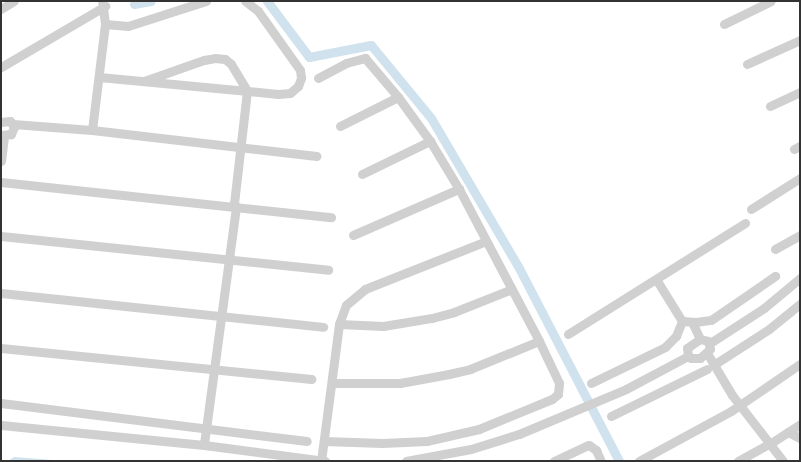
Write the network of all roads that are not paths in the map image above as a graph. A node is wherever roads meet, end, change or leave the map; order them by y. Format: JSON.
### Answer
{"nodes":[{"id":1,"x":14,"y":1,"type":"edge"},
{"id":2,"x":206,"y":1,"type":"edge"},
{"id":3,"x":245,"y":1,"type":"edge"},
{"id":4,"x":771,"y":1,"type":"edge"},
{"id":5,"x":104,"y":4,"type":"edge"},
{"id":6,"x":1,"y":9,"type":"edge"},
{"id":7,"x":106,"y":24,"type":"junction"},
{"id":8,"x":724,"y":24,"type":"dead end"},
{"id":9,"x":800,"y":40,"type":"edge"},
{"id":10,"x":747,"y":64,"type":"dead end"},
{"id":11,"x":1,"y":67,"type":"edge"},
{"id":12,"x":99,"y":77,"type":"junction"},
{"id":13,"x":318,"y":78,"type":"dead end"},
{"id":14,"x":144,"y":81,"type":"junction"},
{"id":15,"x":247,"y":91,"type":"junction"},
{"id":16,"x":800,"y":92,"type":"edge"},
{"id":17,"x":398,"y":97,"type":"junction"},
{"id":18,"x":770,"y":106,"type":"dead end"},
{"id":19,"x":1,"y":122,"type":"edge"},
{"id":20,"x":13,"y":124,"type":"junction"},
{"id":21,"x":340,"y":126,"type":"dead end"},
{"id":22,"x":92,"y":130,"type":"junction"},
{"id":23,"x":2,"y":135,"type":"edge"},
{"id":24,"x":430,"y":141,"type":"junction"},
{"id":25,"x":241,"y":146,"type":"junction"},
{"id":26,"x":316,"y":156,"type":"dead end"},
{"id":27,"x":1,"y":161,"type":"edge"},
{"id":28,"x":362,"y":174,"type":"dead end"},
{"id":29,"x":800,"y":178,"type":"edge"},
{"id":30,"x":1,"y":182,"type":"edge"},
{"id":31,"x":459,"y":189,"type":"junction"},
{"id":32,"x":236,"y":207,"type":"junction"},
{"id":33,"x":751,"y":209,"type":"dead end"},
{"id":34,"x":331,"y":217,"type":"dead end"},
{"id":35,"x":745,"y":223,"type":"dead end"},
{"id":36,"x":353,"y":235,"type":"dead end"},
{"id":37,"x":800,"y":235,"type":"edge"},
{"id":38,"x":1,"y":236,"type":"edge"},
{"id":39,"x":486,"y":241,"type":"junction"},
{"id":40,"x":775,"y":249,"type":"dead end"},
{"id":41,"x":227,"y":261,"type":"junction"},
{"id":42,"x":328,"y":270,"type":"dead end"},
{"id":43,"x":775,"y":276,"type":"dead end"},
{"id":44,"x":800,"y":278,"type":"edge"},
{"id":45,"x":656,"y":279,"type":"junction"},
{"id":46,"x":512,"y":289,"type":"junction"},
{"id":47,"x":1,"y":293,"type":"edge"},
{"id":48,"x":800,"y":304,"type":"edge"},
{"id":49,"x":221,"y":314,"type":"junction"},
{"id":50,"x":692,"y":322,"type":"junction"},
{"id":51,"x":339,"y":324,"type":"junction"},
{"id":52,"x":681,"y":325,"type":"junction"},
{"id":53,"x":323,"y":327,"type":"dead end"},
{"id":54,"x":568,"y":334,"type":"dead end"},
{"id":55,"x":700,"y":339,"type":"junction"},
{"id":56,"x":539,"y":341,"type":"junction"},
{"id":57,"x":710,"y":343,"type":"junction"},
{"id":58,"x":690,"y":345,"type":"junction"},
{"id":59,"x":1,"y":348,"type":"edge"},
{"id":60,"x":704,"y":355,"type":"junction"},
{"id":61,"x":688,"y":356,"type":"junction"},
{"id":62,"x":800,"y":364,"type":"edge"},
{"id":63,"x":214,"y":369,"type":"junction"},
{"id":64,"x":713,"y":369,"type":"junction"},
{"id":65,"x":311,"y":379,"type":"dead end"},
{"id":66,"x":333,"y":382,"type":"junction"},
{"id":67,"x":591,"y":383,"type":"dead end"},
{"id":68,"x":1,"y":403,"type":"edge"},
{"id":69,"x":739,"y":405,"type":"junction"},
{"id":70,"x":611,"y":416,"type":"dead end"},
{"id":71,"x":800,"y":424,"type":"edge"},
{"id":72,"x":1,"y":426,"type":"edge"},
{"id":73,"x":207,"y":429,"type":"junction"},
{"id":74,"x":788,"y":432,"type":"junction"},
{"id":75,"x":800,"y":438,"type":"edge"},
{"id":76,"x":306,"y":441,"type":"dead end"},
{"id":77,"x":324,"y":441,"type":"junction"},
{"id":78,"x":771,"y":443,"type":"junction"},
{"id":79,"x":204,"y":446,"type":"junction"},
{"id":80,"x":321,"y":461,"type":"edge"},
{"id":81,"x":325,"y":461,"type":"edge"},
{"id":82,"x":406,"y":461,"type":"edge"},
{"id":83,"x":554,"y":461,"type":"edge"},
{"id":84,"x":601,"y":461,"type":"edge"},
{"id":85,"x":639,"y":461,"type":"edge"},
{"id":86,"x":738,"y":461,"type":"edge"},
{"id":87,"x":783,"y":461,"type":"edge"}],
"edges":[{"from":1,"to":6,"type":"street"},
{"from":2,"to":7,"type":"street"},
{"from":3,"to":15,"type":"street"},
{"from":4,"to":8,"type":"street"},
{"from":5,"to":7,"type":"street"},
{"from":5,"to":11,"type":"street"},
{"from":7,"to":12,"type":"street"},
{"from":9,"to":10,"type":"street"},
{"from":12,"to":14,"type":"street"},
{"from":12,"to":22,"type":"street"},
{"from":13,"to":17,"type":"street"},
{"from":14,"to":15,"type":"street"},
{"from":14,"to":15,"type":"street"},
{"from":15,"to":25,"type":"street"},
{"from":16,"to":18,"type":"street"},
{"from":17,"to":21,"type":"street"},
{"from":17,"to":24,"type":"street"},
{"from":19,"to":20,"type":"street"},
{"from":20,"to":22,"type":"street"},
{"from":20,"to":23,"type":"street"},
{"from":22,"to":25,"type":"street"},
{"from":23,"to":27,"type":"street"},
{"from":24,"to":28,"type":"street"},
{"from":24,"to":31,"type":"street"},
{"from":25,"to":26,"type":"street"},
{"from":25,"to":32,"type":"street"},
{"from":29,"to":33,"type":"street"},
{"from":30,"to":32,"type":"street"},
{"from":31,"to":36,"type":"street"},
{"from":31,"to":39,"type":"street"},
{"from":32,"to":34,"type":"street"},
{"from":32,"to":41,"type":"street"},
{"from":35,"to":45,"type":"street"},
{"from":37,"to":40,"type":"street"},
{"from":38,"to":41,"type":"street"},
{"from":39,"to":46,"type":"street"},
{"from":39,"to":51,"type":"street"},
{"from":41,"to":42,"type":"street"},
{"from":41,"to":49,"type":"street"},
{"from":43,"to":50,"type":"street"},
{"from":44,"to":57,"type":"street"},
{"from":45,"to":52,"type":"street"},
{"from":45,"to":54,"type":"street"},
{"from":46,"to":51,"type":"street"},
{"from":46,"to":56,"type":"street"},
{"from":47,"to":49,"type":"street"},
{"from":48,"to":64,"type":"street"},
{"from":49,"to":53,"type":"street"},
{"from":49,"to":63,"type":"street"},
{"from":50,"to":52,"type":"street"},
{"from":50,"to":55,"type":"street"},
{"from":51,"to":66,"type":"street"},
{"from":52,"to":58,"type":"street"},
{"from":52,"to":67,"type":"street"},
{"from":55,"to":57,"type":"street"},
{"from":55,"to":58,"type":"street"},
{"from":56,"to":66,"type":"street"},
{"from":56,"to":77,"type":"street"},
{"from":57,"to":60,"type":"street"},
{"from":58,"to":61,"type":"street"},
{"from":59,"to":63,"type":"street"},
{"from":60,"to":61,"type":"street"},
{"from":60,"to":64,"type":"street"},
{"from":61,"to":82,"type":"street"},
{"from":62,"to":69,"type":"street"},
{"from":63,"to":65,"type":"street"},
{"from":63,"to":73,"type":"street"},
{"from":64,"to":69,"type":"street"},
{"from":64,"to":70,"type":"street"},
{"from":66,"to":77,"type":"street"},
{"from":68,"to":73,"type":"street"},
{"from":69,"to":78,"type":"street"},
{"from":69,"to":85,"type":"street"},
{"from":71,"to":74,"type":"street"},
{"from":72,"to":79,"type":"street"},
{"from":73,"to":76,"type":"street"},
{"from":73,"to":79,"type":"street"},
{"from":74,"to":75,"type":"street"},
{"from":74,"to":78,"type":"street"},
{"from":77,"to":80,"type":"street"},
{"from":78,"to":86,"type":"street"},
{"from":78,"to":87,"type":"street"},
{"from":79,"to":80,"type":"street"},
{"from":80,"to":81,"type":"street"},
{"from":83,"to":84,"type":"street"}]}
